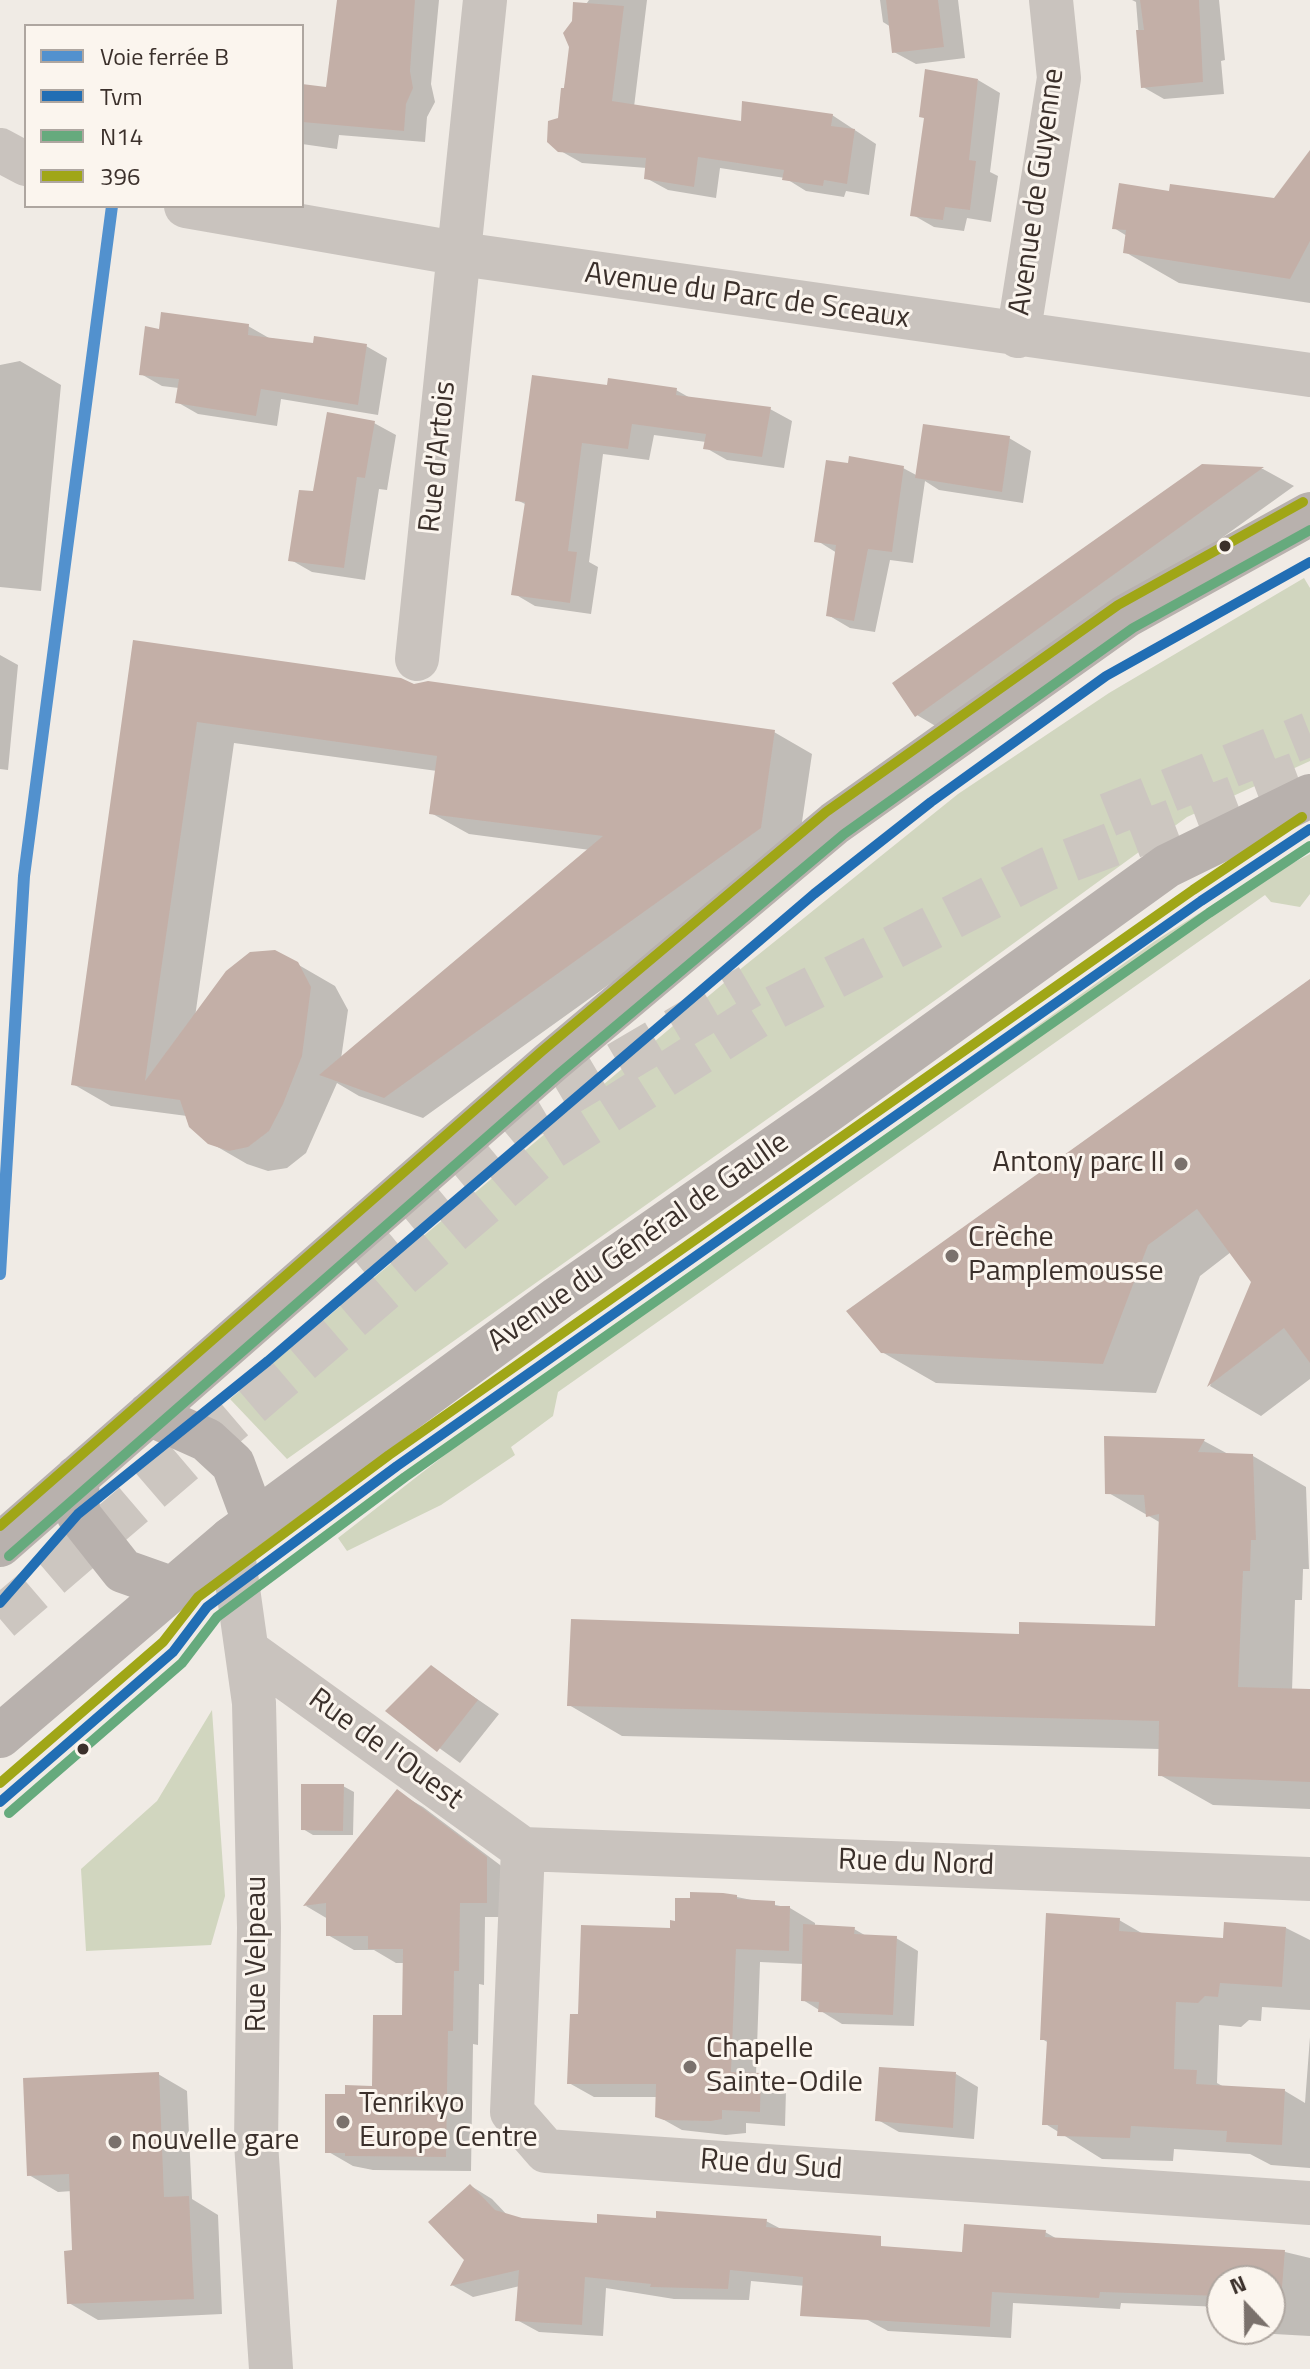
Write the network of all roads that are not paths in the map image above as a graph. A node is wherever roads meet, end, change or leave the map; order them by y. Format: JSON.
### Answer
{"nodes":[{"id":1,"x":485,"y":0,"type":"edge"},
{"id":2,"x":1051,"y":0,"type":"edge"},
{"id":3,"x":0,"y":150,"type":"edge"},
{"id":4,"x":24,"y":163,"type":"edge"},
{"id":5,"x":197,"y":208,"type":"edge"},
{"id":6,"x":461,"y":254,"type":"junction"},
{"id":7,"x":1018,"y":336,"type":"junction"},
{"id":8,"x":1310,"y":375,"type":"edge"},
{"id":9,"x":1310,"y":514,"type":"edge"},
{"id":10,"x":417,"y":659,"type":"dead end"},
{"id":11,"x":1310,"y":796,"type":"edge"},
{"id":12,"x":149,"y":1414,"type":"junction"},
{"id":13,"x":77,"y":1477,"type":"junction"},
{"id":14,"x":242,"y":1530,"type":"junction"},
{"id":15,"x":0,"y":1545,"type":"edge"},
{"id":16,"x":171,"y":1588,"type":"junction"},
{"id":17,"x":248,"y":1651,"type":"junction"},
{"id":18,"x":0,"y":1736,"type":"edge"},
{"id":19,"x":523,"y":1849,"type":"junction"},
{"id":20,"x":1310,"y":1879,"type":"edge"},
{"id":21,"x":1310,"y":2203,"type":"edge"},
{"id":22,"x":271,"y":2369,"type":"edge"}],
"edges":[{"from":1,"to":6,"type":"street","name":"Rue d'Artois"},
{"from":2,"to":7,"type":"street","name":"Avenue de Guyenne"},
{"from":3,"to":4,"type":"street"},
{"from":5,"to":6,"type":"street","name":"Avenue du Parc de Sceaux"},
{"from":6,"to":7,"type":"street","name":"Avenue du Parc de Sceaux"},
{"from":6,"to":10,"type":"street","name":"Rue d'Artois"},
{"from":7,"to":8,"type":"street","name":"Avenue du Parc de Sceaux"},
{"from":9,"to":12,"type":"main road"},
{"from":11,"to":14,"type":"main road","name":"Avenue du Général de Gaulle"},
{"from":12,"to":13,"type":"main road"},
{"from":12,"to":14,"type":"main road"},
{"from":13,"to":15,"type":"main road"},
{"from":13,"to":16,"type":"main road"},
{"from":14,"to":16,"type":"main road","name":"Avenue du Général de Gaulle"},
{"from":14,"to":17,"type":"street","name":"Rue Velpeau"},
{"from":16,"to":18,"type":"main road","name":"Avenue du Général de Gaulle"},
{"from":17,"to":19,"type":"street","name":"Rue de l'Ouest"},
{"from":17,"to":22,"type":"street","name":"Rue Velpeau"},
{"from":19,"to":20,"type":"street","name":"Rue du Nord"},
{"from":19,"to":21,"type":"street","name":"Rue du Sud"}]}
